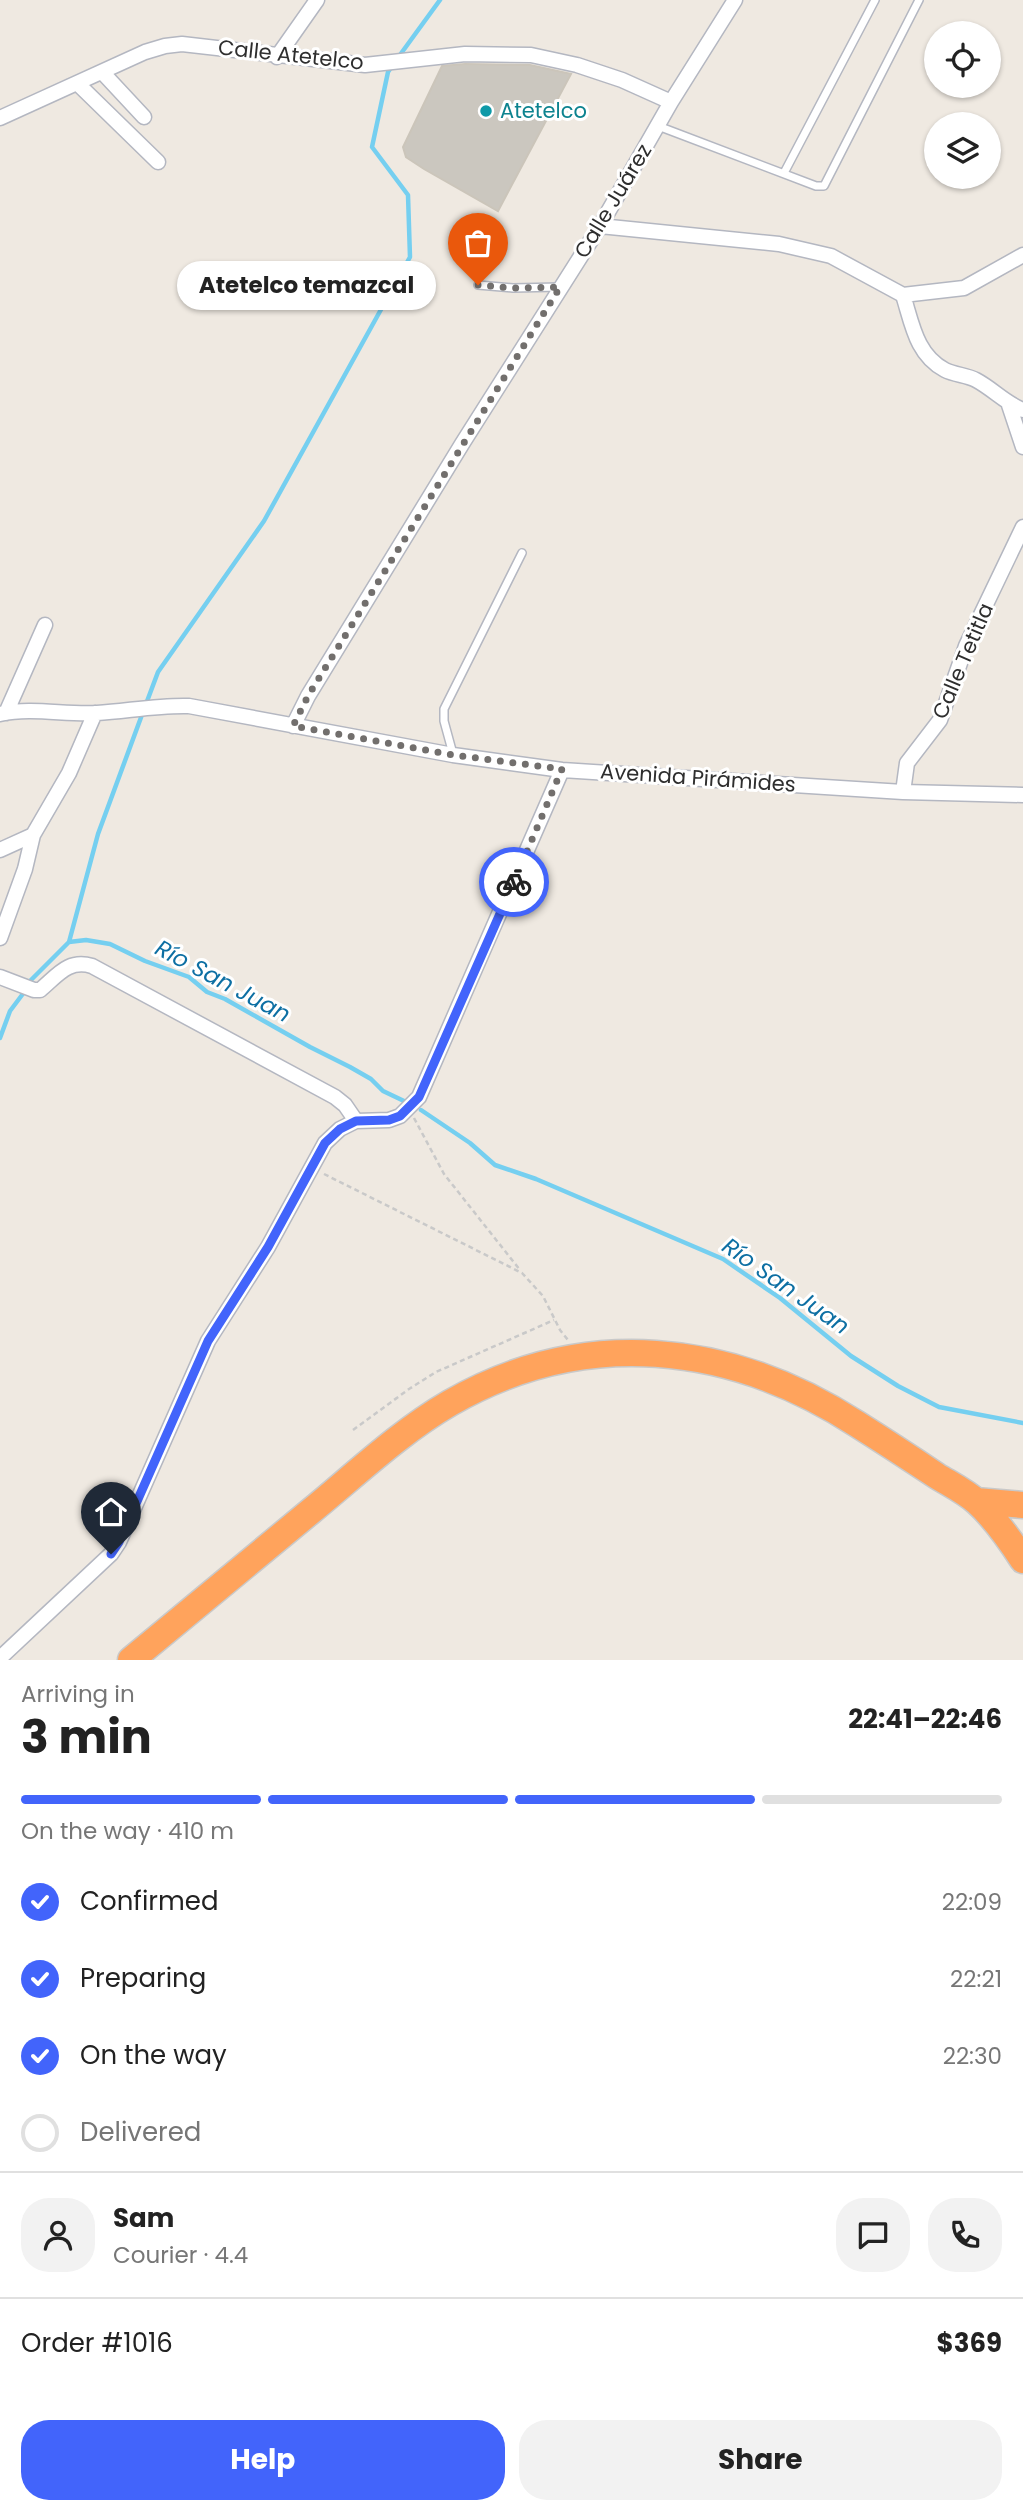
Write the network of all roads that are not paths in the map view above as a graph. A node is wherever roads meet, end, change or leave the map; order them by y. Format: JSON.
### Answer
{"nodes":[{"id":1,"x":317,"y":0,"type":"edge"},
{"id":2,"x":736,"y":0,"type":"edge"},
{"id":3,"x":875,"y":0,"type":"edge"},
{"id":4,"x":919,"y":0,"type":"edge"},
{"id":5,"x":277,"y":57,"type":"junction"},
{"id":6,"x":103,"y":73,"type":"junction"},
{"id":7,"x":78,"y":84,"type":"junction"},
{"id":8,"x":671,"y":102,"type":"junction"},
{"id":9,"x":144,"y":117,"type":"dead end"},
{"id":10,"x":0,"y":118,"type":"edge"},
{"id":11,"x":657,"y":126,"type":"junction"},
{"id":12,"x":158,"y":162,"type":"dead end"},
{"id":13,"x":784,"y":173,"type":"junction"},
{"id":14,"x":600,"y":226,"type":"junction"},
{"id":15,"x":1023,"y":255,"type":"edge"},
{"id":16,"x":478,"y":285,"type":"dead end"},
{"id":17,"x":560,"y":287,"type":"junction"},
{"id":18,"x":904,"y":295,"type":"junction"},
{"id":19,"x":1016,"y":407,"type":"edge"},
{"id":20,"x":1023,"y":447,"type":"edge"},
{"id":21,"x":1023,"y":527,"type":"edge"},
{"id":22,"x":522,"y":553,"type":"dead end"},
{"id":23,"x":45,"y":625,"type":"dead end"},
{"id":24,"x":3,"y":713,"type":"edge"},
{"id":25,"x":95,"y":713,"type":"junction"},
{"id":26,"x":293,"y":726,"type":"junction"},
{"id":27,"x":453,"y":755,"type":"junction"},
{"id":28,"x":562,"y":769,"type":"junction"},
{"id":29,"x":903,"y":792,"type":"junction"},
{"id":30,"x":1023,"y":795,"type":"edge"},
{"id":31,"x":33,"y":835,"type":"junction"},
{"id":32,"x":0,"y":850,"type":"edge"},
{"id":33,"x":0,"y":938,"type":"edge"},
{"id":34,"x":0,"y":977,"type":"edge"},
{"id":35,"x":356,"y":1121,"type":"junction"},
{"id":36,"x":976,"y":1501,"type":"junction"},
{"id":37,"x":1023,"y":1505,"type":"edge"},
{"id":38,"x":1023,"y":1560,"type":"edge"},
{"id":39,"x":0,"y":1658,"type":"edge"},
{"id":40,"x":131,"y":1660,"type":"edge"}],
"edges":[{"from":1,"to":5,"type":"street"},
{"from":2,"to":8,"type":"street","name":"Calle Juárez"},
{"from":3,"to":13,"type":"lane"},
{"from":4,"to":13,"type":"lane"},
{"from":5,"to":6,"type":"street","name":"Calle Atetelco"},
{"from":5,"to":8,"type":"street","name":"Calle Atetelco"},
{"from":6,"to":7,"type":"street","name":"Calle Atetelco"},
{"from":6,"to":9,"type":"street"},
{"from":7,"to":10,"type":"street","name":"Calle Atetelco"},
{"from":7,"to":12,"type":"street"},
{"from":8,"to":11,"type":"street","name":"Calle Juárez"},
{"from":11,"to":13,"type":"lane"},
{"from":11,"to":14,"type":"street","name":"Calle Juárez"},
{"from":14,"to":17,"type":"street","name":"Calle Juárez"},
{"from":14,"to":18,"type":"street"},
{"from":15,"to":18,"type":"street"},
{"from":16,"to":17,"type":"lane"},
{"from":17,"to":26,"type":"street","name":"Calle Juárez"},
{"from":18,"to":19,"type":"street"},
{"from":19,"to":20,"type":"street"},
{"from":21,"to":29,"type":"street","name":"Calle Tetitla"},
{"from":22,"to":27,"type":"lane"},
{"from":23,"to":24,"type":"street"},
{"from":24,"to":25,"type":"street","name":"Avenida Pirámides"},
{"from":25,"to":26,"type":"street","name":"Avenida Pirámides"},
{"from":25,"to":31,"type":"street"},
{"from":26,"to":27,"type":"street","name":"Avenida Pirámides"},
{"from":27,"to":28,"type":"street","name":"Avenida Pirámides"},
{"from":28,"to":29,"type":"street","name":"Avenida Pirámides"},
{"from":28,"to":35,"type":"street"},
{"from":29,"to":30,"type":"street","name":"Avenida Pirámides"},
{"from":31,"to":32,"type":"street"},
{"from":31,"to":33,"type":"street"},
{"from":34,"to":35,"type":"street"},
{"from":35,"to":39,"type":"street"},
{"from":36,"to":37,"type":"highway"},
{"from":36,"to":38,"type":"highway"},
{"from":36,"to":40,"type":"highway"}]}
